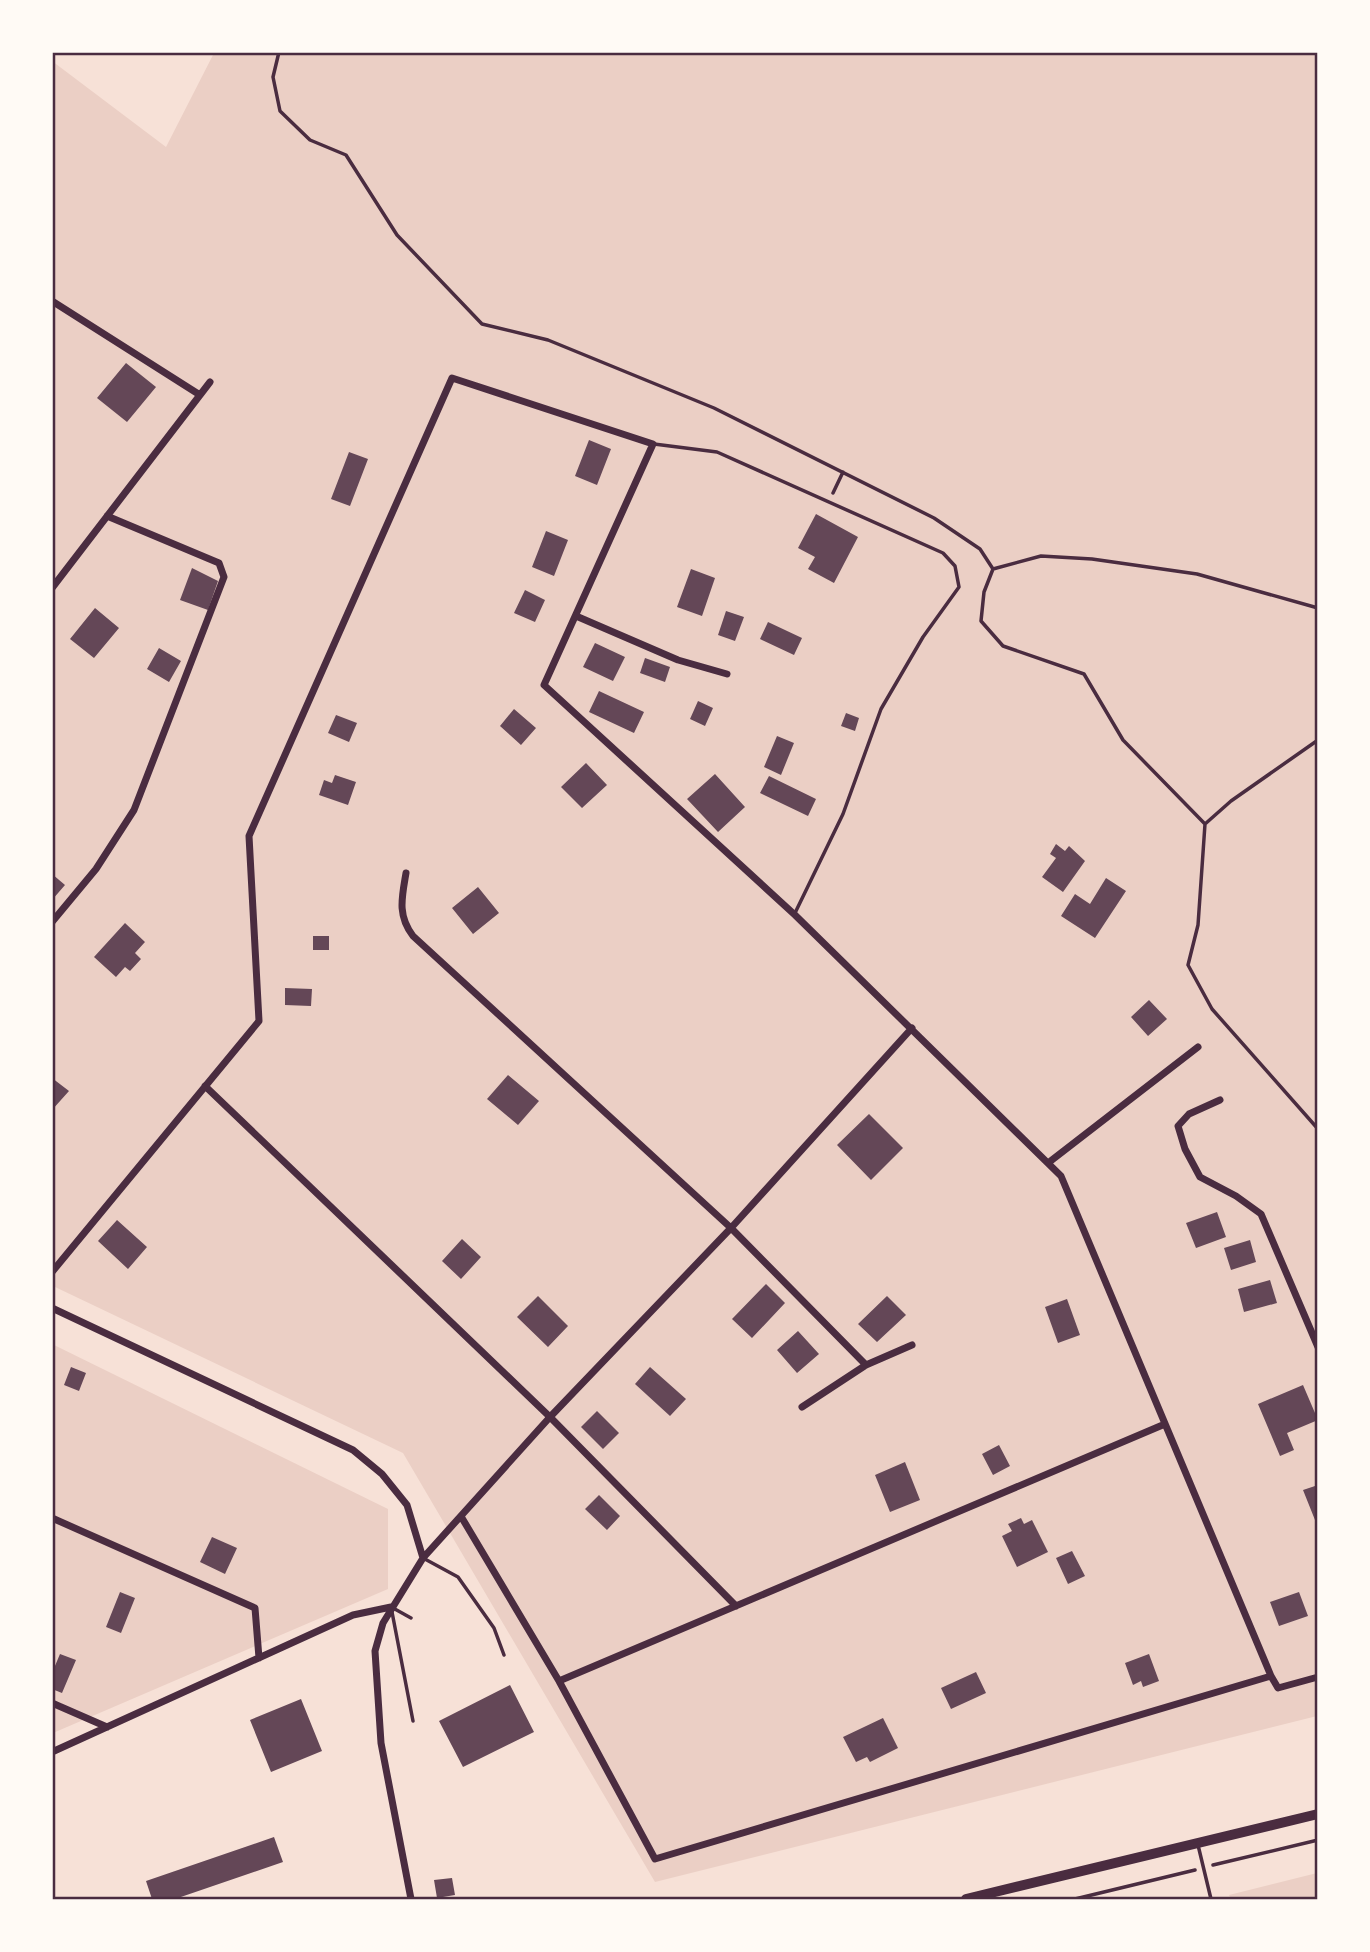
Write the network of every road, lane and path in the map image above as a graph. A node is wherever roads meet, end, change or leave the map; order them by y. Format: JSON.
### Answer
{"nodes":[{"id":1,"x":279,"y":52,"type":"edge"},
{"id":2,"x":52,"y":301,"type":"edge"},
{"id":3,"x":210,"y":382,"type":"dead end"},
{"id":4,"x":200,"y":395,"type":"junction"},
{"id":5,"x":653,"y":444,"type":"junction"},
{"id":6,"x":842,"y":472,"type":"junction"},
{"id":7,"x":829,"y":501,"type":"junction"},
{"id":8,"x":107,"y":516,"type":"junction"},
{"id":9,"x":993,"y":569,"type":"junction"},
{"id":10,"x":52,"y":588,"type":"edge"},
{"id":11,"x":1318,"y":608,"type":"edge"},
{"id":12,"x":576,"y":616,"type":"junction"},
{"id":13,"x":727,"y":674,"type":"dead end"},
{"id":14,"x":1318,"y":740,"type":"edge"},
{"id":15,"x":1205,"y":824,"type":"junction"},
{"id":16,"x":406,"y":873,"type":"dead end"},
{"id":17,"x":794,"y":915,"type":"junction"},
{"id":18,"x":52,"y":922,"type":"edge"},
{"id":19,"x":912,"y":1028,"type":"junction"},
{"id":20,"x":1198,"y":1046,"type":"dead end"},
{"id":21,"x":205,"y":1086,"type":"junction"},
{"id":22,"x":1220,"y":1100,"type":"dead end"},
{"id":23,"x":1318,"y":1129,"type":"edge"},
{"id":24,"x":1048,"y":1163,"type":"junction"},
{"id":25,"x":732,"y":1228,"type":"junction"},
{"id":26,"x":52,"y":1272,"type":"edge"},
{"id":27,"x":52,"y":1308,"type":"edge"},
{"id":28,"x":912,"y":1345,"type":"dead end"},
{"id":29,"x":1318,"y":1348,"type":"edge"},
{"id":30,"x":866,"y":1365,"type":"junction"},
{"id":31,"x":802,"y":1407,"type":"dead end"},
{"id":32,"x":550,"y":1417,"type":"junction"},
{"id":33,"x":1166,"y":1424,"type":"junction"},
{"id":34,"x":52,"y":1518,"type":"edge"},
{"id":35,"x":462,"y":1518,"type":"junction"},
{"id":36,"x":424,"y":1558,"type":"junction"},
{"id":37,"x":736,"y":1606,"type":"junction"},
{"id":38,"x":391,"y":1607,"type":"junction"},
{"id":39,"x":411,"y":1618,"type":"dead end"},
{"id":40,"x":504,"y":1656,"type":"dead end"},
{"id":41,"x":259,"y":1658,"type":"junction"},
{"id":42,"x":1271,"y":1676,"type":"junction"},
{"id":43,"x":1318,"y":1677,"type":"edge"},
{"id":44,"x":559,"y":1681,"type":"junction"},
{"id":45,"x":52,"y":1703,"type":"edge"},
{"id":46,"x":413,"y":1721,"type":"dead end"},
{"id":47,"x":107,"y":1727,"type":"junction"},
{"id":48,"x":52,"y":1752,"type":"edge"},
{"id":49,"x":1318,"y":1814,"type":"edge"},
{"id":50,"x":1198,"y":1843,"type":"junction"},
{"id":51,"x":411,"y":1899,"type":"edge"},
{"id":52,"x":966,"y":1899,"type":"edge"},
{"id":53,"x":1212,"y":1899,"type":"edge"}],
"edges":[{"from":1,"to":6,"type":"path"},
{"from":2,"to":4,"type":"street"},
{"from":3,"to":4,"type":"street"},
{"from":4,"to":8,"type":"street"},
{"from":5,"to":7,"type":"lane"},
{"from":5,"to":12,"type":"street"},
{"from":5,"to":21,"type":"street"},
{"from":6,"to":7,"type":"path"},
{"from":6,"to":9,"type":"path"},
{"from":7,"to":17,"type":"lane"},
{"from":8,"to":10,"type":"street"},
{"from":8,"to":18,"type":"street"},
{"from":9,"to":11,"type":"path"},
{"from":9,"to":15,"type":"path"},
{"from":12,"to":13,"type":"street"},
{"from":12,"to":17,"type":"street"},
{"from":14,"to":15,"type":"path"},
{"from":15,"to":23,"type":"path"},
{"from":16,"to":25,"type":"street"},
{"from":17,"to":19,"type":"street"},
{"from":19,"to":24,"type":"street"},
{"from":19,"to":25,"type":"street"},
{"from":20,"to":24,"type":"street"},
{"from":21,"to":26,"type":"street"},
{"from":21,"to":32,"type":"street"},
{"from":22,"to":29,"type":"street"},
{"from":24,"to":33,"type":"street"},
{"from":25,"to":30,"type":"street"},
{"from":25,"to":32,"type":"street"},
{"from":27,"to":36,"type":"street"},
{"from":28,"to":30,"type":"street"},
{"from":30,"to":31,"type":"street"},
{"from":32,"to":35,"type":"street"},
{"from":32,"to":37,"type":"street"},
{"from":33,"to":37,"type":"street"},
{"from":33,"to":42,"type":"street"},
{"from":34,"to":41,"type":"street"},
{"from":35,"to":36,"type":"street"},
{"from":35,"to":44,"type":"street"},
{"from":36,"to":38,"type":"street"},
{"from":36,"to":40,"type":"lane"},
{"from":37,"to":44,"type":"street"},
{"from":38,"to":39,"type":"lane"},
{"from":38,"to":41,"type":"street"},
{"from":38,"to":46,"type":"lane"},
{"from":38,"to":51,"type":"street"},
{"from":41,"to":47,"type":"street"},
{"from":42,"to":43,"type":"street"},
{"from":42,"to":44,"type":"street"},
{"from":45,"to":47,"type":"street"},
{"from":47,"to":48,"type":"street"},
{"from":49,"to":50,"type":"main road"},
{"from":50,"to":52,"type":"main road"},
{"from":50,"to":53,"type":"lane"}]}
